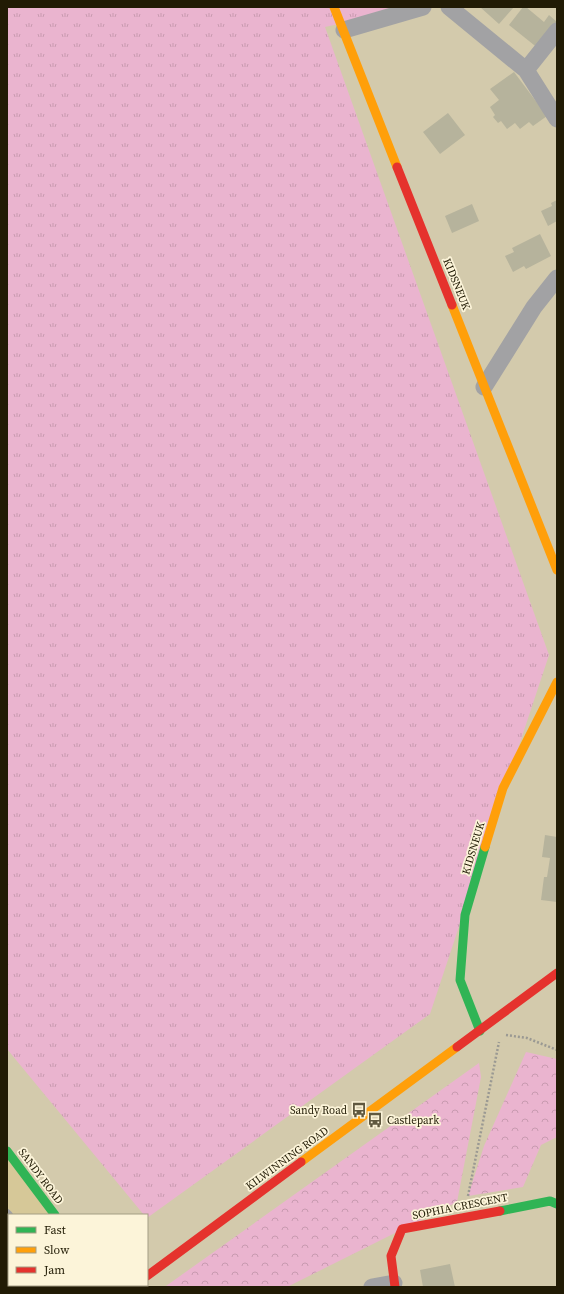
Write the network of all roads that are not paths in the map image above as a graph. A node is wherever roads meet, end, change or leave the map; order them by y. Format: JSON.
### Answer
{"nodes":[{"id":1,"x":334,"y":7,"type":"edge"},
{"id":2,"x":423,"y":7,"type":"edge"},
{"id":3,"x":449,"y":7,"type":"edge"},
{"id":4,"x":344,"y":30,"type":"junction"},
{"id":5,"x":557,"y":31,"type":"edge"},
{"id":6,"x":526,"y":70,"type":"junction"},
{"id":7,"x":557,"y":119,"type":"edge"},
{"id":8,"x":557,"y":278,"type":"edge"},
{"id":9,"x":484,"y":387,"type":"junction"},
{"id":10,"x":557,"y":570,"type":"edge"},
{"id":11,"x":557,"y":682,"type":"edge"},
{"id":12,"x":557,"y":973,"type":"edge"},
{"id":13,"x":480,"y":1030,"type":"junction"},
{"id":14,"x":7,"y":1151,"type":"edge"},
{"id":15,"x":557,"y":1204,"type":"edge"},
{"id":16,"x":52,"y":1214,"type":"edge"},
{"id":17,"x":148,"y":1275,"type":"edge"},
{"id":18,"x":394,"y":1285,"type":"edge"},
{"id":19,"x":372,"y":1287,"type":"edge"}],
"edges":[{"from":1,"to":4,"type":"street","name":"KIDSNEUK"},
{"from":2,"to":4,"type":"street"},
{"from":3,"to":6,"type":"street"},
{"from":4,"to":9,"type":"street","name":"KIDSNEUK"},
{"from":5,"to":6,"type":"street"},
{"from":6,"to":7,"type":"street"},
{"from":8,"to":9,"type":"street"},
{"from":9,"to":10,"type":"street","name":"KIDSNEUK"},
{"from":11,"to":13,"type":"street","name":"KIDSNEUK"},
{"from":12,"to":13,"type":"street","name":"KILWINNING ROAD"},
{"from":13,"to":17,"type":"street","name":"KILWINNING ROAD"},
{"from":14,"to":16,"type":"street","name":"SANDY ROAD"},
{"from":15,"to":18,"type":"street","name":"SOPHIA CRESCENT"},
{"from":18,"to":19,"type":"street"}]}
